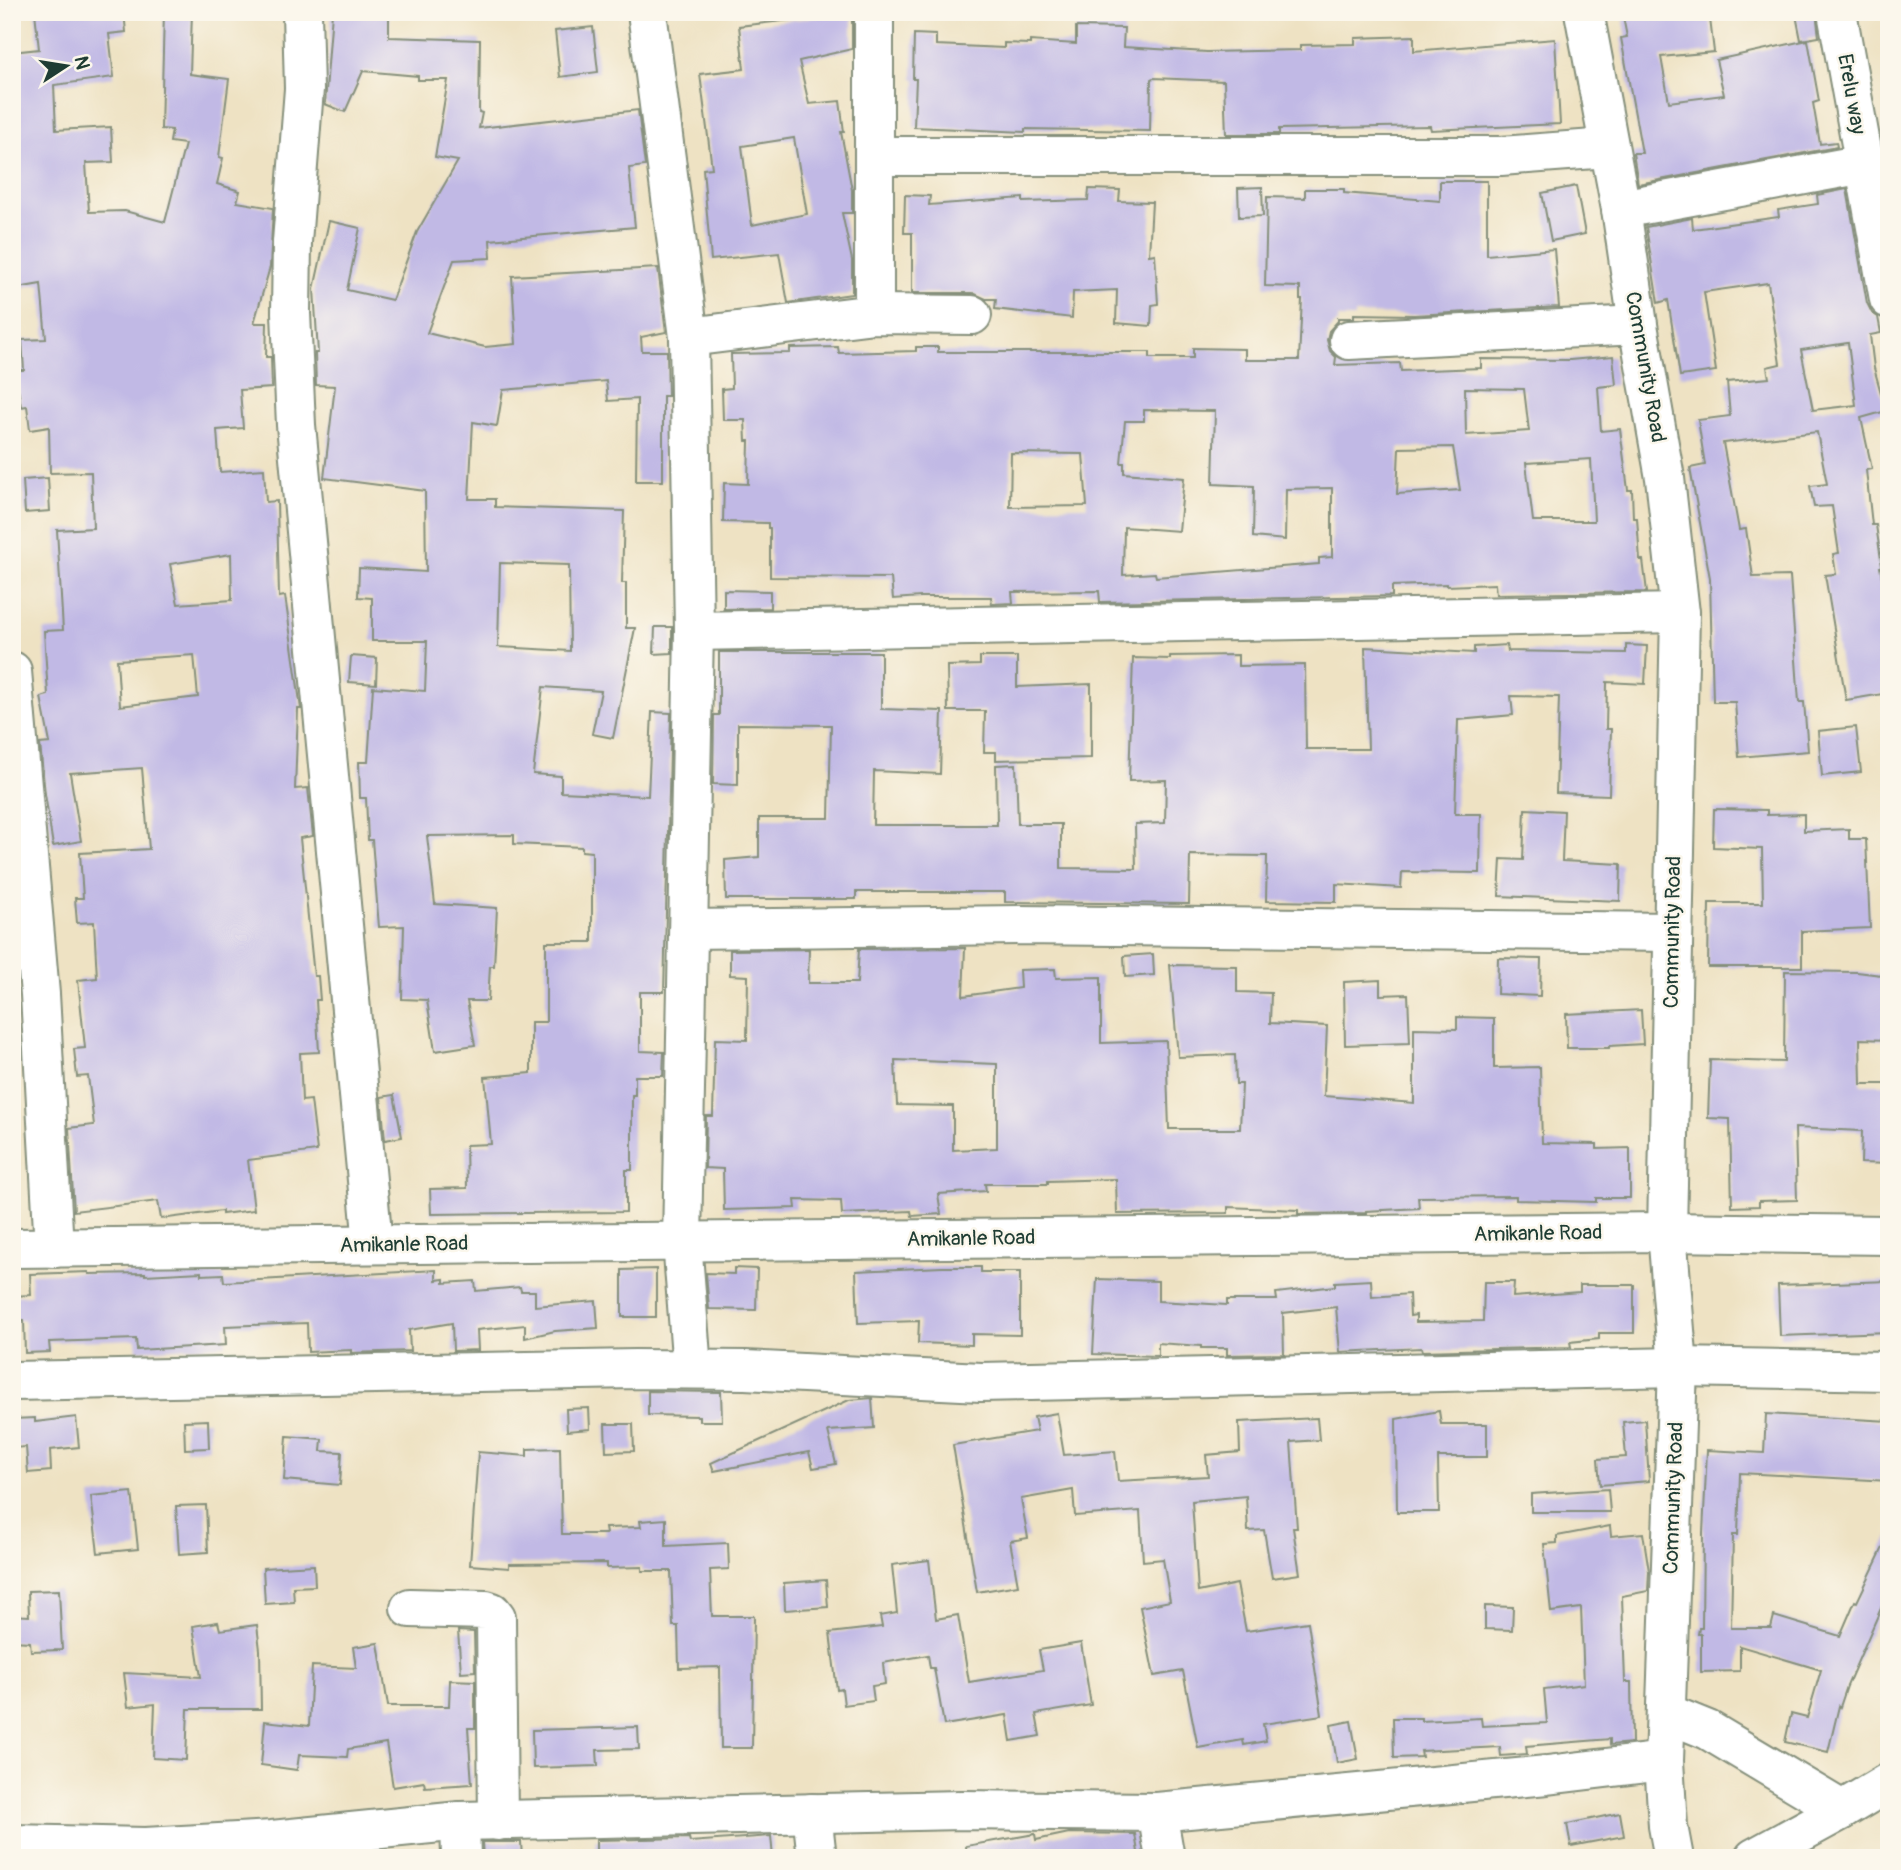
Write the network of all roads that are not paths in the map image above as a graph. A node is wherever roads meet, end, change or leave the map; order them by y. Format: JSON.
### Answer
{"nodes":[{"id":1,"x":303,"y":12,"type":"edge"},
{"id":2,"x":647,"y":12,"type":"edge"},
{"id":3,"x":874,"y":12,"type":"edge"},
{"id":4,"x":1584,"y":12,"type":"edge"},
{"id":5,"x":1838,"y":12,"type":"edge"},
{"id":6,"x":1608,"y":148,"type":"junction"},
{"id":7,"x":875,"y":156,"type":"junction"},
{"id":8,"x":1864,"y":164,"type":"junction"},
{"id":9,"x":1621,"y":209,"type":"junction"},
{"id":10,"x":1889,"y":299,"type":"edge"},
{"id":11,"x":874,"y":314,"type":"junction"},
{"id":12,"x":972,"y":315,"type":"dead end"},
{"id":13,"x":1638,"y":325,"type":"junction"},
{"id":14,"x":689,"y":337,"type":"junction"},
{"id":15,"x":1349,"y":340,"type":"dead end"},
{"id":16,"x":1680,"y":614,"type":"junction"},
{"id":17,"x":694,"y":631,"type":"junction"},
{"id":18,"x":12,"y":671,"type":"edge"},
{"id":19,"x":689,"y":929,"type":"junction"},
{"id":20,"x":1672,"y":932,"type":"junction"},
{"id":21,"x":26,"y":994,"type":"edge"},
{"id":22,"x":1667,"y":1232,"type":"junction"},
{"id":23,"x":1889,"y":1235,"type":"edge"},
{"id":24,"x":682,"y":1241,"type":"junction"},
{"id":25,"x":373,"y":1244,"type":"junction"},
{"id":26,"x":12,"y":1248,"type":"edge"},
{"id":27,"x":54,"y":1248,"type":"junction"},
{"id":28,"x":1678,"y":1367,"type":"junction"},
{"id":29,"x":692,"y":1369,"type":"junction"},
{"id":30,"x":1889,"y":1371,"type":"edge"},
{"id":31,"x":12,"y":1381,"type":"edge"},
{"id":32,"x":410,"y":1608,"type":"dead end"},
{"id":33,"x":1666,"y":1713,"type":"junction"},
{"id":34,"x":1664,"y":1761,"type":"junction"},
{"id":35,"x":1889,"y":1782,"type":"edge"},
{"id":36,"x":1842,"y":1810,"type":"junction"},
{"id":37,"x":1157,"y":1812,"type":"junction"},
{"id":38,"x":812,"y":1813,"type":"junction"},
{"id":39,"x":498,"y":1821,"type":"junction"},
{"id":40,"x":461,"y":1840,"type":"edge"},
{"id":41,"x":12,"y":1844,"type":"edge"},
{"id":42,"x":145,"y":1852,"type":"edge"},
{"id":43,"x":817,"y":1858,"type":"edge"},
{"id":44,"x":1165,"y":1858,"type":"edge"},
{"id":45,"x":1674,"y":1858,"type":"edge"},
{"id":46,"x":1754,"y":1858,"type":"edge"}],
"edges":[{"from":1,"to":25,"type":"street"},
{"from":2,"to":14,"type":"street"},
{"from":3,"to":7,"type":"street"},
{"from":4,"to":6,"type":"street","name":"Community Road"},
{"from":5,"to":8,"type":"street","name":"Erelu way"},
{"from":6,"to":7,"type":"street"},
{"from":6,"to":9,"type":"street","name":"Community Road"},
{"from":7,"to":11,"type":"street"},
{"from":8,"to":9,"type":"street"},
{"from":8,"to":10,"type":"street","name":"Erelu way"},
{"from":9,"to":13,"type":"street","name":"Community Road"},
{"from":11,"to":12,"type":"street"},
{"from":11,"to":14,"type":"street"},
{"from":13,"to":15,"type":"street"},
{"from":13,"to":16,"type":"street","name":"Community Road"},
{"from":14,"to":17,"type":"street"},
{"from":16,"to":17,"type":"street"},
{"from":16,"to":20,"type":"street","name":"Community Road"},
{"from":17,"to":19,"type":"street"},
{"from":18,"to":21,"type":"street"},
{"from":19,"to":20,"type":"street"},
{"from":19,"to":24,"type":"street"},
{"from":20,"to":22,"type":"street","name":"Community Road"},
{"from":21,"to":27,"type":"street"},
{"from":22,"to":23,"type":"street","name":"Amikanle Road"},
{"from":22,"to":24,"type":"street","name":"Amikanle Road"},
{"from":22,"to":28,"type":"street","name":"Community Road"},
{"from":24,"to":25,"type":"street","name":"Amikanle Road"},
{"from":24,"to":29,"type":"street"},
{"from":25,"to":27,"type":"street","name":"Amikanle Road"},
{"from":26,"to":27,"type":"street","name":"Amikanle Road"},
{"from":28,"to":29,"type":"street"},
{"from":28,"to":30,"type":"street"},
{"from":28,"to":33,"type":"street","name":"Community Road"},
{"from":29,"to":31,"type":"street"},
{"from":32,"to":39,"type":"street"},
{"from":33,"to":34,"type":"street","name":"Community Road"},
{"from":33,"to":36,"type":"street"},
{"from":34,"to":37,"type":"street"},
{"from":34,"to":45,"type":"street","name":"Community Road"},
{"from":35,"to":36,"type":"street"},
{"from":36,"to":46,"type":"street"},
{"from":37,"to":38,"type":"street"},
{"from":37,"to":44,"type":"street"},
{"from":38,"to":39,"type":"street"},
{"from":38,"to":43,"type":"street"},
{"from":39,"to":40,"type":"street"},
{"from":40,"to":42,"type":"street"},
{"from":41,"to":42,"type":"street"}]}
